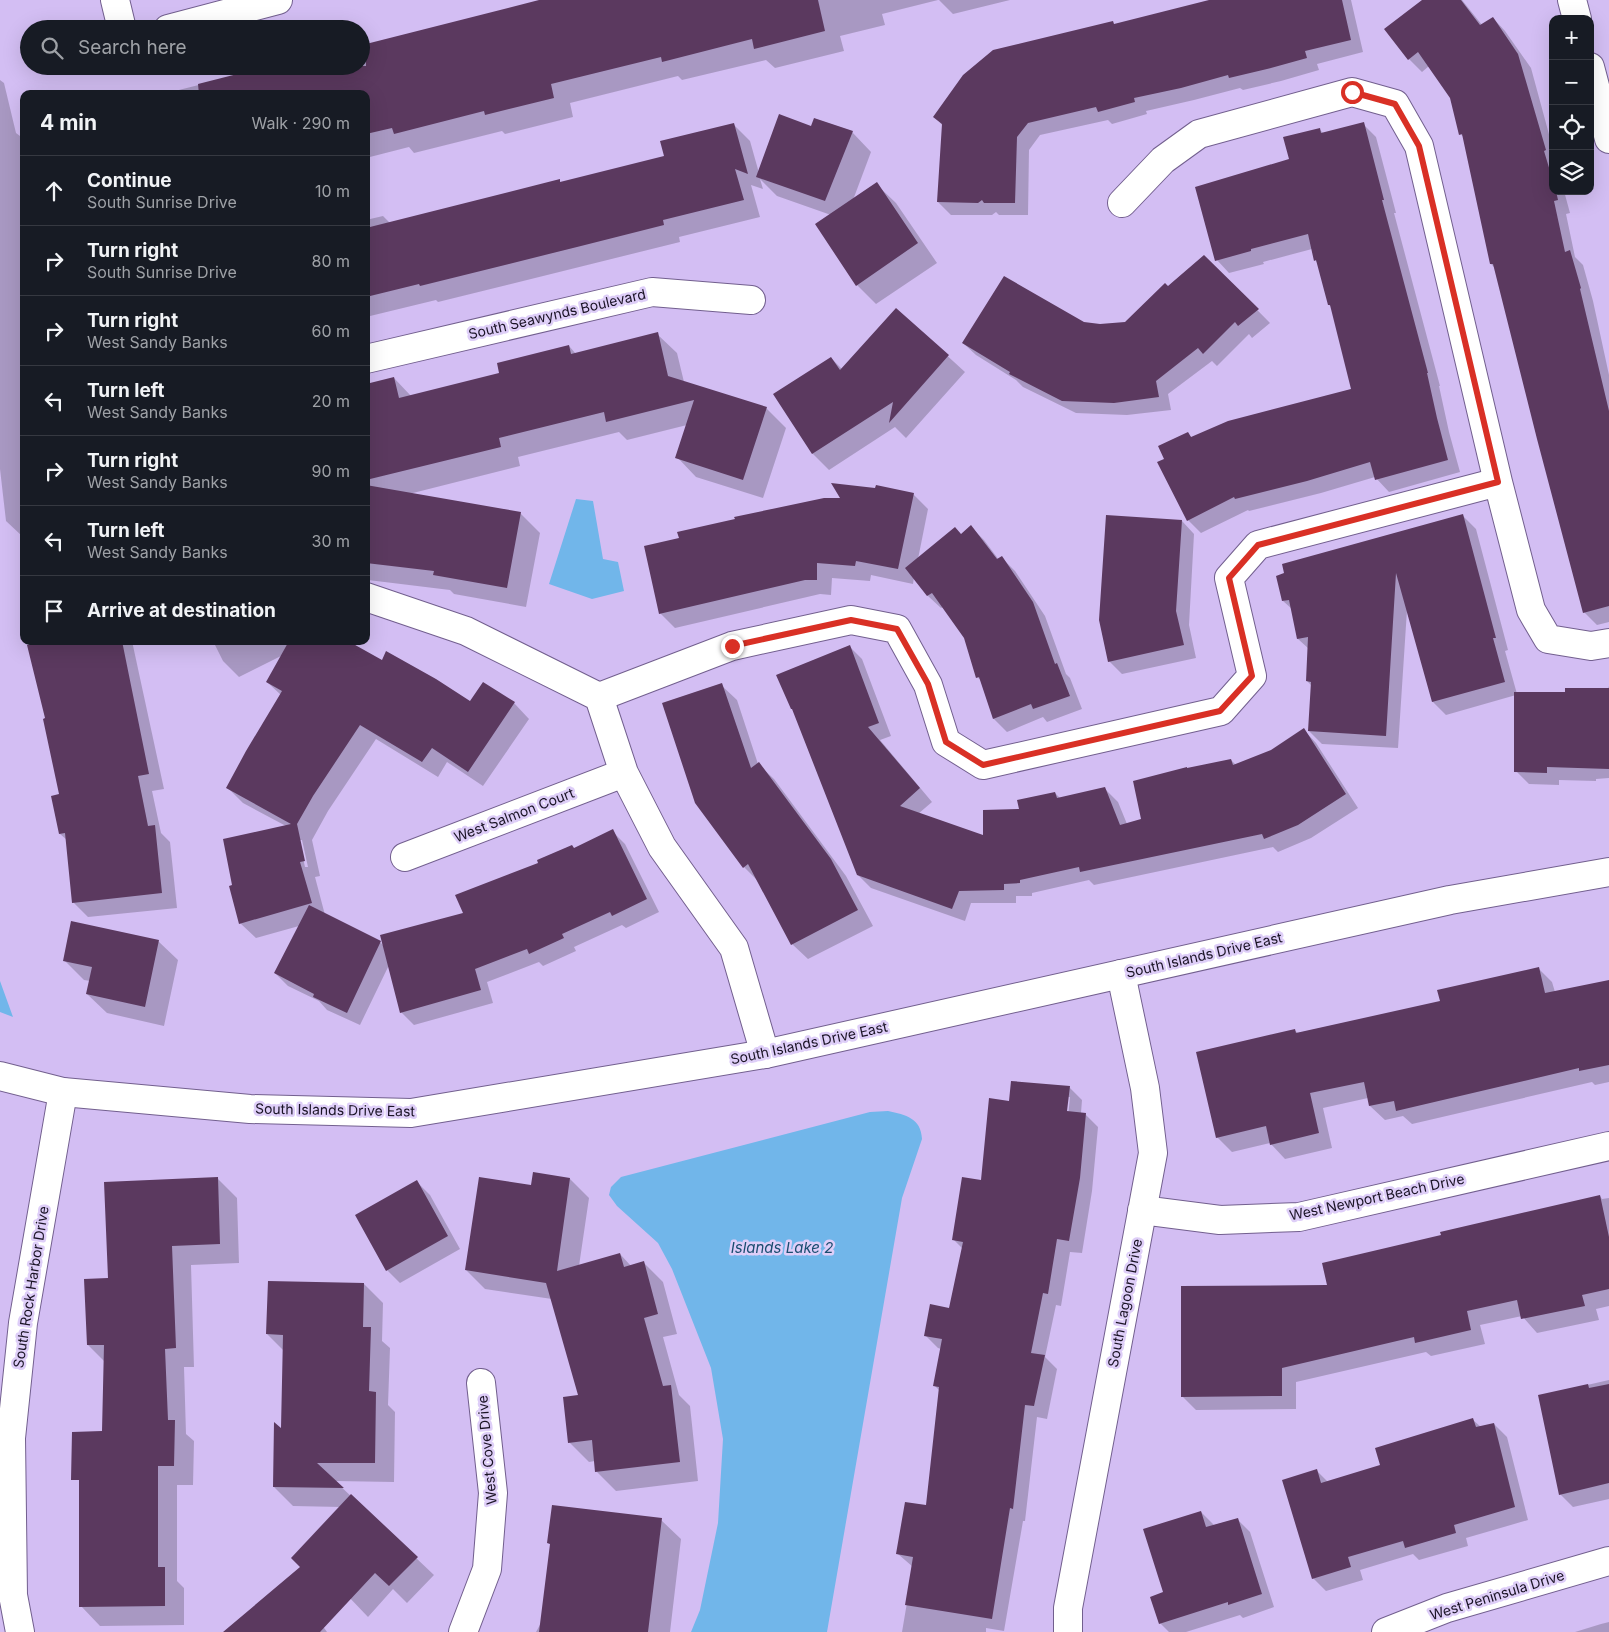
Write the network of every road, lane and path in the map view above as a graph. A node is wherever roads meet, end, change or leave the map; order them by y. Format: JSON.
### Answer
{"nodes":[{"id":1,"x":115,"y":0,"type":"edge"},
{"id":2,"x":278,"y":0,"type":"edge"},
{"id":3,"x":1572,"y":0,"type":"edge"},
{"id":4,"x":1577,"y":15,"type":"edge"},
{"id":5,"x":120,"y":20,"type":"edge"},
{"id":6,"x":202,"y":20,"type":"edge"},
{"id":7,"x":1598,"y":75,"type":"edge"},
{"id":8,"x":1609,"y":139,"type":"edge"},
{"id":9,"x":1122,"y":203,"type":"dead end"},
{"id":10,"x":751,"y":300,"type":"dead end"},
{"id":11,"x":370,"y":358,"type":"edge"},
{"id":12,"x":1498,"y":482,"type":"junction"},
{"id":13,"x":370,"y":598,"type":"edge"},
{"id":14,"x":1609,"y":643,"type":"edge"},
{"id":15,"x":599,"y":697,"type":"junction"},
{"id":16,"x":624,"y":772,"type":"junction"},
{"id":17,"x":405,"y":857,"type":"dead end"},
{"id":18,"x":1609,"y":872,"type":"edge"},
{"id":19,"x":1121,"y":974,"type":"junction"},
{"id":20,"x":765,"y":1054,"type":"junction"},
{"id":21,"x":0,"y":1076,"type":"edge"},
{"id":22,"x":63,"y":1092,"type":"junction"},
{"id":23,"x":1609,"y":1146,"type":"edge"},
{"id":24,"x":1142,"y":1210,"type":"junction"},
{"id":25,"x":11,"y":1321,"type":"edge"},
{"id":26,"x":481,"y":1384,"type":"dead end"},
{"id":27,"x":1609,"y":1561,"type":"edge"},
{"id":28,"x":7,"y":1596,"type":"edge"},
{"id":29,"x":20,"y":1632,"type":"edge"},
{"id":30,"x":463,"y":1632,"type":"edge"},
{"id":31,"x":1068,"y":1632,"type":"edge"},
{"id":32,"x":1386,"y":1632,"type":"edge"}],
"edges":[{"from":1,"to":5,"type":"street"},
{"from":2,"to":6,"type":"street"},
{"from":3,"to":4,"type":"street"},
{"from":7,"to":8,"type":"street"},
{"from":9,"to":12,"type":"street"},
{"from":10,"to":11,"type":"street","name":"South Seawynds Boulevard"},
{"from":12,"to":14,"type":"street"},
{"from":12,"to":15,"type":"street"},
{"from":13,"to":15,"type":"street"},
{"from":15,"to":16,"type":"street"},
{"from":16,"to":17,"type":"street","name":"West Salmon Court"},
{"from":16,"to":20,"type":"street"},
{"from":18,"to":19,"type":"street","name":"South Islands Drive East"},
{"from":19,"to":20,"type":"street","name":"South Islands Drive East"},
{"from":19,"to":24,"type":"street","name":"South Lagoon Drive"},
{"from":20,"to":22,"type":"street","name":"South Islands Drive East"},
{"from":21,"to":22,"type":"street","name":"South Islands Drive East"},
{"from":22,"to":25,"type":"street","name":"South Rock Harbor Drive"},
{"from":23,"to":24,"type":"street","name":"West Newport Beach Drive"},
{"from":24,"to":31,"type":"street","name":"South Lagoon Drive"},
{"from":25,"to":28,"type":"street","name":"South Rock Harbor Drive"},
{"from":26,"to":30,"type":"street","name":"West Cove Drive"},
{"from":27,"to":32,"type":"street","name":"West Peninsula Drive"},
{"from":28,"to":29,"type":"street","name":"South Rock Harbor Drive"}]}
